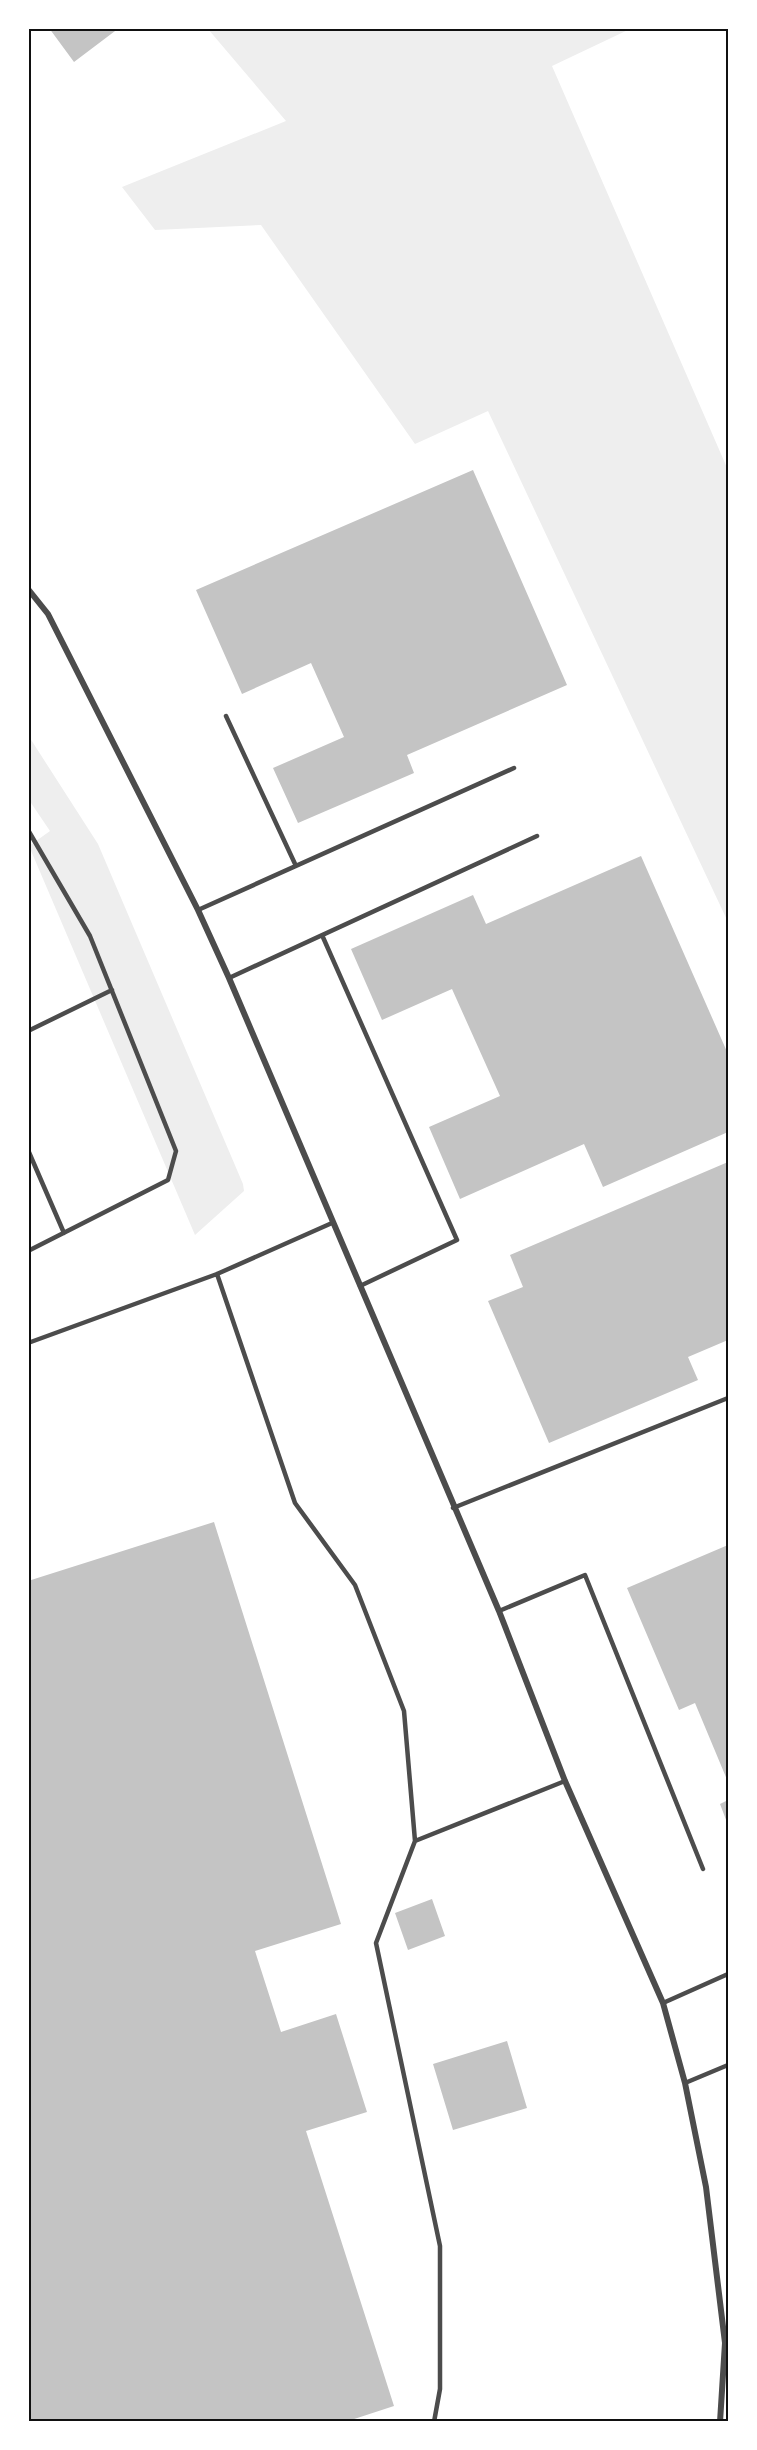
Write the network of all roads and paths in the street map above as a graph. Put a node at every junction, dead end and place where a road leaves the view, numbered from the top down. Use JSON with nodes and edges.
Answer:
{"nodes":[{"id":1,"x":28,"y":589,"type":"edge"},
{"id":2,"x":226,"y":716,"type":"dead end"},
{"id":3,"x":514,"y":768,"type":"dead end"},
{"id":4,"x":28,"y":830,"type":"edge"},
{"id":5,"x":537,"y":836,"type":"dead end"},
{"id":6,"x":296,"y":866,"type":"junction"},
{"id":7,"x":198,"y":910,"type":"junction"},
{"id":8,"x":322,"y":935,"type":"junction"},
{"id":9,"x":229,"y":978,"type":"junction"},
{"id":10,"x":112,"y":990,"type":"junction"},
{"id":11,"x":28,"y":1031,"type":"edge"},
{"id":12,"x":28,"y":1150,"type":"edge"},
{"id":13,"x":332,"y":1223,"type":"junction"},
{"id":14,"x":64,"y":1233,"type":"junction"},
{"id":15,"x":28,"y":1251,"type":"edge"},
{"id":16,"x":218,"y":1274,"type":"junction"},
{"id":17,"x":359,"y":1287,"type":"junction"},
{"id":18,"x":28,"y":1343,"type":"edge"},
{"id":19,"x":729,"y":1398,"type":"edge"},
{"id":20,"x":453,"y":1508,"type":"junction"},
{"id":21,"x":499,"y":1611,"type":"junction"},
{"id":22,"x":565,"y":1781,"type":"junction"},
{"id":23,"x":415,"y":1841,"type":"junction"},
{"id":24,"x":703,"y":1869,"type":"dead end"},
{"id":25,"x":729,"y":1974,"type":"edge"},
{"id":26,"x":663,"y":2003,"type":"junction"},
{"id":27,"x":729,"y":2065,"type":"edge"},
{"id":28,"x":685,"y":2083,"type":"junction"},
{"id":29,"x":434,"y":2421,"type":"edge"},
{"id":30,"x":720,"y":2421,"type":"edge"}],
"edges":[{"from":1,"to":7,"type":"street"},
{"from":2,"to":6,"type":"lane"},
{"from":3,"to":6,"type":"lane"},
{"from":4,"to":10,"type":"lane"},
{"from":5,"to":8,"type":"lane"},
{"from":6,"to":7,"type":"lane"},
{"from":7,"to":9,"type":"street"},
{"from":8,"to":9,"type":"lane"},
{"from":8,"to":17,"type":"lane"},
{"from":9,"to":13,"type":"street"},
{"from":10,"to":11,"type":"lane"},
{"from":10,"to":14,"type":"lane"},
{"from":12,"to":14,"type":"lane"},
{"from":13,"to":16,"type":"lane"},
{"from":13,"to":17,"type":"street"},
{"from":14,"to":15,"type":"lane"},
{"from":16,"to":18,"type":"lane"},
{"from":16,"to":23,"type":"lane"},
{"from":17,"to":20,"type":"street"},
{"from":19,"to":20,"type":"lane"},
{"from":20,"to":21,"type":"street"},
{"from":21,"to":22,"type":"street"},
{"from":21,"to":24,"type":"lane"},
{"from":22,"to":23,"type":"lane"},
{"from":22,"to":26,"type":"street"},
{"from":23,"to":29,"type":"lane"},
{"from":25,"to":26,"type":"lane"},
{"from":26,"to":28,"type":"street"},
{"from":27,"to":28,"type":"lane"},
{"from":28,"to":30,"type":"street"}]}
